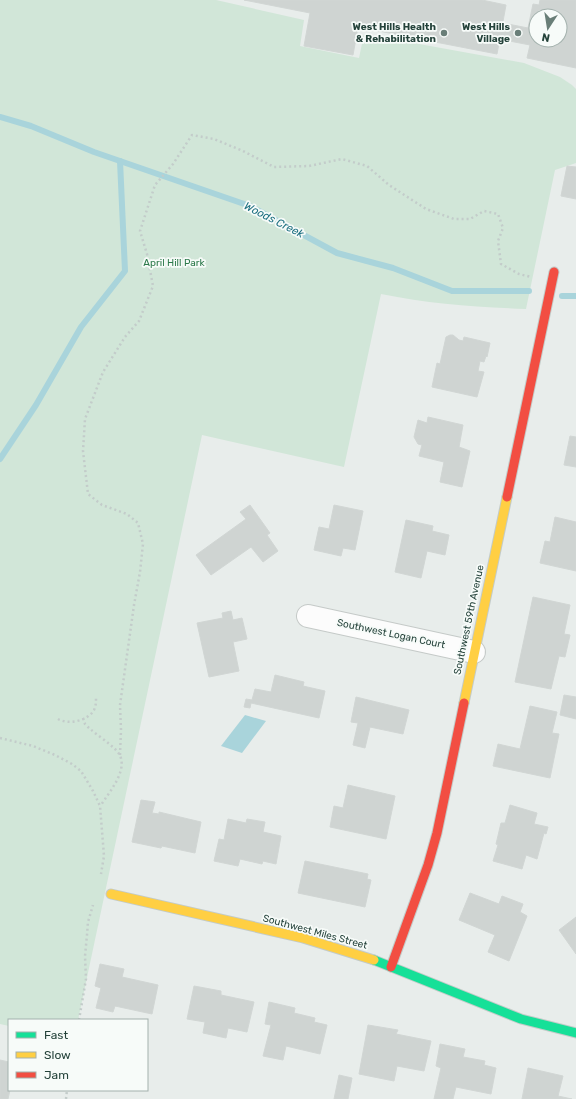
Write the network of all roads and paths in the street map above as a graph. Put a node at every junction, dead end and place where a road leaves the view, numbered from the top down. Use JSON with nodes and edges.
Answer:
{"nodes":[{"id":1,"x":554,"y":272,"type":"dead end"},
{"id":2,"x":551,"y":283,"type":"junction"},
{"id":3,"x":308,"y":616,"type":"dead end"},
{"id":4,"x":474,"y":652,"type":"junction"},
{"id":5,"x":96,"y":697,"type":"dead end"},
{"id":6,"x":83,"y":718,"type":"junction"},
{"id":7,"x":58,"y":719,"type":"dead end"},
{"id":8,"x":0,"y":738,"type":"edge"},
{"id":9,"x":120,"y":755,"type":"junction"},
{"id":10,"x":100,"y":806,"type":"junction"},
{"id":11,"x":98,"y":891,"type":"junction"},
{"id":12,"x":111,"y":894,"type":"joint"},
{"id":13,"x":391,"y":967,"type":"junction"},
{"id":14,"x":79,"y":1019,"type":"edge"},
{"id":15,"x":576,"y":1033,"type":"edge"}],
"edges":[{"from":1,"to":2,"type":"street","name":"Southwest 59th Avenue"},
{"from":2,"to":4,"type":"street","name":"Southwest 59th Avenue"},
{"from":2,"to":9,"type":"path"},
{"from":3,"to":4,"type":"street","name":"Southwest Logan Court"},
{"from":4,"to":13,"type":"street","name":"Southwest 59th Avenue"},
{"from":5,"to":6,"type":"path"},
{"from":6,"to":7,"type":"path"},
{"from":6,"to":9,"type":"path"},
{"from":8,"to":10,"type":"path"},
{"from":9,"to":10,"type":"path"},
{"from":10,"to":11,"type":"path"},
{"from":11,"to":12,"type":"path"},
{"from":11,"to":14,"type":"path"},
{"from":12,"to":13,"type":"street","name":"Southwest Miles Street"},
{"from":13,"to":15,"type":"street","name":"Southwest Miles Street"}]}
